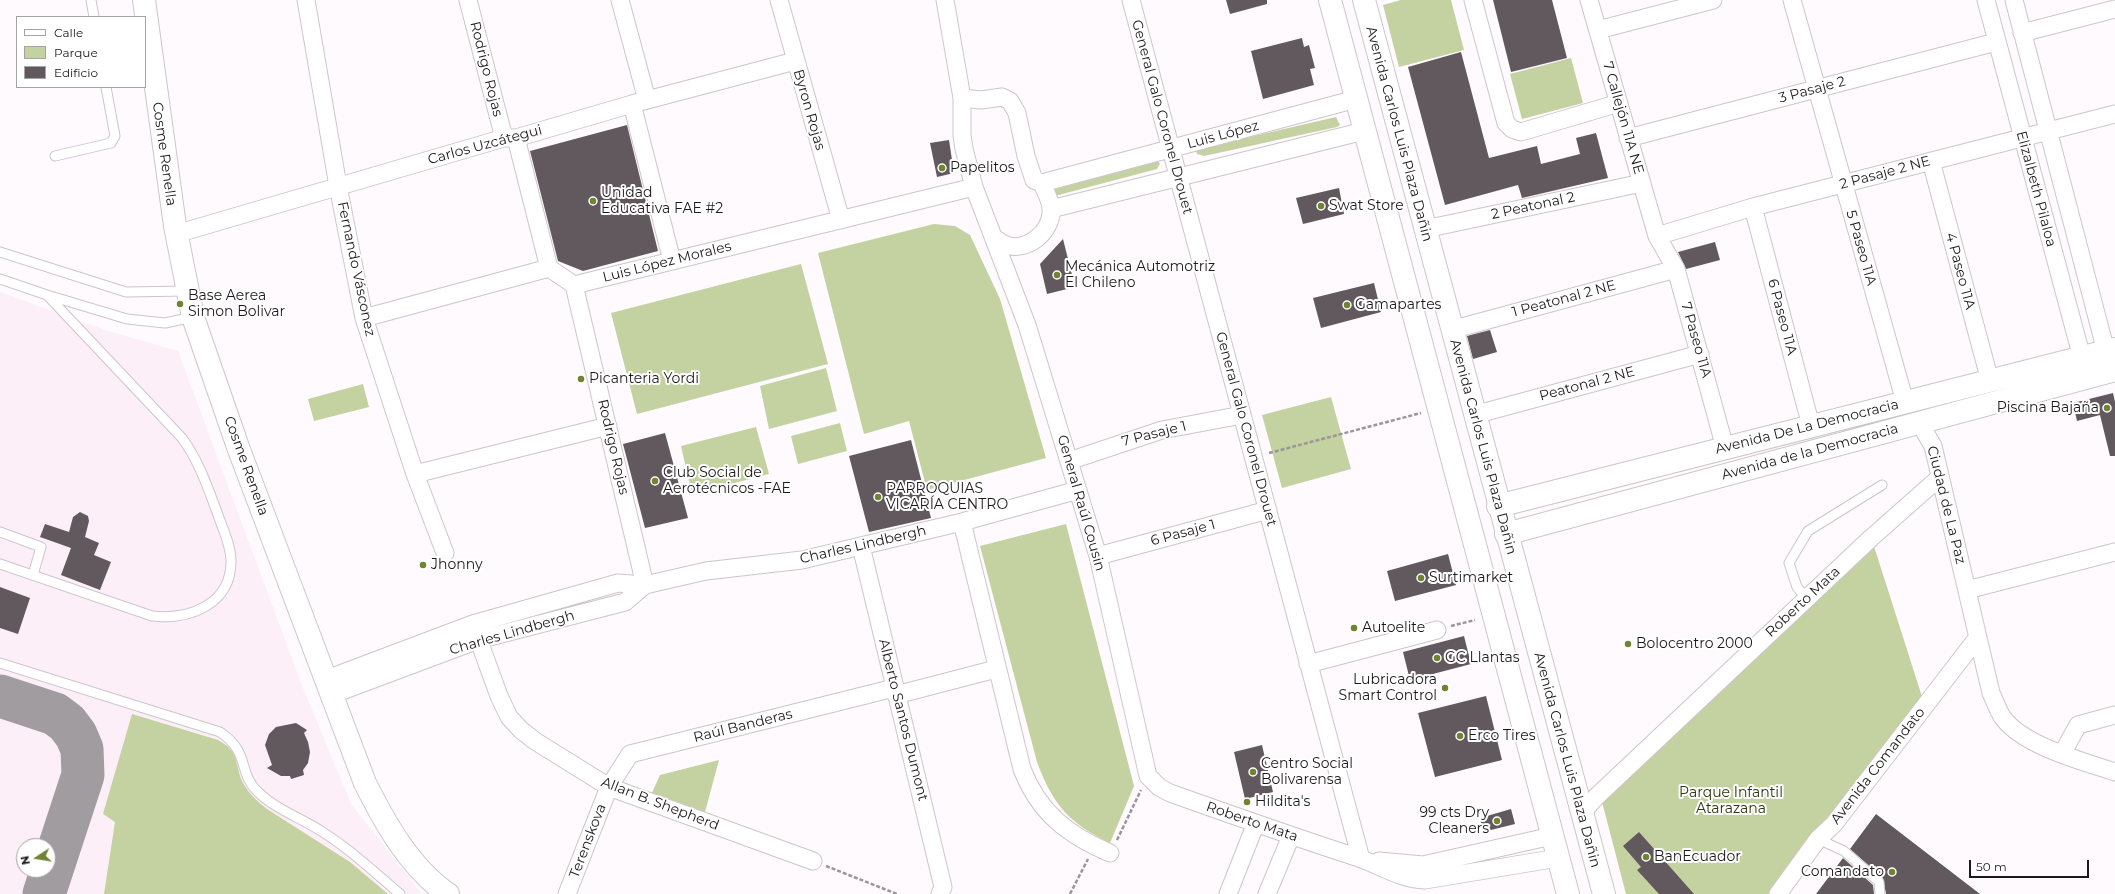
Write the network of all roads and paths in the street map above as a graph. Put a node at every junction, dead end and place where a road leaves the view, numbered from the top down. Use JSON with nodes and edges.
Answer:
{"nodes":[{"id":1,"x":92,"y":0,"type":"edge"},
{"id":2,"x":144,"y":0,"type":"edge"},
{"id":3,"x":306,"y":0,"type":"edge"},
{"id":4,"x":468,"y":0,"type":"edge"},
{"id":5,"x":620,"y":0,"type":"edge"},
{"id":6,"x":779,"y":0,"type":"edge"},
{"id":7,"x":944,"y":0,"type":"edge"},
{"id":8,"x":1131,"y":0,"type":"edge"},
{"id":9,"x":1330,"y":0,"type":"edge"},
{"id":10,"x":1364,"y":0,"type":"edge"},
{"id":11,"x":1473,"y":0,"type":"edge"},
{"id":12,"x":1589,"y":0,"type":"edge"},
{"id":13,"x":1713,"y":0,"type":"edge"},
{"id":14,"x":1792,"y":0,"type":"edge"},
{"id":15,"x":1986,"y":0,"type":"edge"},
{"id":16,"x":2014,"y":0,"type":"edge"},
{"id":17,"x":2115,"y":9,"type":"edge"},
{"id":18,"x":94,"y":16,"type":"edge"},
{"id":19,"x":1598,"y":30,"type":"junction"},
{"id":20,"x":2022,"y":33,"type":"junction"},
{"id":21,"x":1996,"y":42,"type":"junction"},
{"id":22,"x":795,"y":61,"type":"junction"},
{"id":23,"x":106,"y":88,"type":"edge"},
{"id":24,"x":1817,"y":88,"type":"junction"},
{"id":25,"x":962,"y":98,"type":"junction"},
{"id":26,"x":1356,"y":99,"type":"junction"},
{"id":27,"x":639,"y":102,"type":"junction"},
{"id":28,"x":1619,"y":103,"type":"junction"},
{"id":29,"x":2115,"y":114,"type":"edge"},
{"id":30,"x":1364,"y":130,"type":"junction"},
{"id":31,"x":2048,"y":131,"type":"junction"},
{"id":32,"x":510,"y":138,"type":"junction"},
{"id":33,"x":1628,"y":138,"type":"junction"},
{"id":34,"x":2022,"y":138,"type":"junction"},
{"id":35,"x":1170,"y":149,"type":"junction"},
{"id":36,"x":55,"y":156,"type":"dead end"},
{"id":37,"x":1931,"y":161,"type":"junction"},
{"id":38,"x":1178,"y":177,"type":"junction"},
{"id":39,"x":1042,"y":183,"type":"junction"},
{"id":40,"x":1642,"y":183,"type":"junction"},
{"id":41,"x":1843,"y":184,"type":"junction"},
{"id":42,"x":338,"y":186,"type":"junction"},
{"id":43,"x":974,"y":187,"type":"junction"},
{"id":44,"x":1753,"y":207,"type":"junction"},
{"id":45,"x":1052,"y":209,"type":"junction"},
{"id":46,"x":841,"y":220,"type":"junction"},
{"id":47,"x":1425,"y":229,"type":"junction"},
{"id":48,"x":176,"y":234,"type":"junction"},
{"id":49,"x":1657,"y":236,"type":"junction"},
{"id":50,"x":994,"y":237,"type":"junction"},
{"id":51,"x":0,"y":252,"type":"edge"},
{"id":52,"x":672,"y":261,"type":"junction"},
{"id":53,"x":549,"y":268,"type":"junction"},
{"id":54,"x":1676,"y":269,"type":"junction"},
{"id":55,"x":0,"y":279,"type":"edge"},
{"id":56,"x":574,"y":285,"type":"junction"},
{"id":57,"x":187,"y":291,"type":"junction"},
{"id":58,"x":47,"y":295,"type":"junction"},
{"id":59,"x":193,"y":317,"type":"junction"},
{"id":60,"x":364,"y":318,"type":"junction"},
{"id":61,"x":1452,"y":330,"type":"junction"},
{"id":62,"x":1700,"y":354,"type":"junction"},
{"id":63,"x":2082,"y":357,"type":"junction"},
{"id":64,"x":2112,"y":360,"type":"edge"},
{"id":65,"x":2087,"y":378,"type":"junction"},
{"id":66,"x":1990,"y":381,"type":"junction"},
{"id":67,"x":1905,"y":402,"type":"junction"},
{"id":68,"x":1438,"y":408,"type":"junction"},
{"id":69,"x":1474,"y":414,"type":"junction"},
{"id":70,"x":1242,"y":416,"type":"junction"},
{"id":71,"x":1919,"y":422,"type":"junction"},
{"id":72,"x":608,"y":426,"type":"junction"},
{"id":73,"x":1811,"y":426,"type":"junction"},
{"id":74,"x":1725,"y":448,"type":"junction"},
{"id":75,"x":1253,"y":457,"type":"junction"},
{"id":76,"x":1069,"y":461,"type":"junction"},
{"id":77,"x":415,"y":474,"type":"junction"},
{"id":78,"x":1940,"y":477,"type":"junction"},
{"id":79,"x":1882,"y":485,"type":"dead end"},
{"id":80,"x":1078,"y":490,"type":"junction"},
{"id":81,"x":1498,"y":506,"type":"junction"},
{"id":82,"x":1268,"y":510,"type":"junction"},
{"id":83,"x":962,"y":522,"type":"junction"},
{"id":84,"x":0,"y":532,"type":"edge"},
{"id":85,"x":1506,"y":534,"type":"junction"},
{"id":86,"x":861,"y":546,"type":"junction"},
{"id":87,"x":2115,"y":552,"type":"edge"},
{"id":88,"x":445,"y":553,"type":"dead end"},
{"id":89,"x":1098,"y":556,"type":"junction"},
{"id":90,"x":0,"y":564,"type":"edge"},
{"id":91,"x":33,"y":575,"type":"junction"},
{"id":92,"x":645,"y":585,"type":"junction"},
{"id":93,"x":1967,"y":590,"type":"junction"},
{"id":94,"x":1807,"y":599,"type":"junction"},
{"id":95,"x":1493,"y":615,"type":"junction"},
{"id":96,"x":473,"y":624,"type":"junction"},
{"id":97,"x":1437,"y":630,"type":"joint"},
{"id":98,"x":1978,"y":637,"type":"junction"},
{"id":99,"x":478,"y":640,"type":"junction"},
{"id":100,"x":0,"y":663,"type":"edge"},
{"id":101,"x":1308,"y":664,"type":"junction"},
{"id":102,"x":996,"y":669,"type":"junction"},
{"id":103,"x":329,"y":687,"type":"junction"},
{"id":104,"x":895,"y":691,"type":"junction"},
{"id":105,"x":2115,"y":715,"type":"edge"},
{"id":106,"x":2062,"y":754,"type":"junction"},
{"id":107,"x":2115,"y":772,"type":"edge"},
{"id":108,"x":1148,"y":776,"type":"junction"},
{"id":109,"x":609,"y":787,"type":"junction"},
{"id":110,"x":1582,"y":812,"type":"junction"},
{"id":111,"x":1256,"y":824,"type":"junction"},
{"id":112,"x":1291,"y":836,"type":"junction"},
{"id":113,"x":1552,"y":836,"type":"junction"},
{"id":114,"x":1818,"y":839,"type":"junction"},
{"id":115,"x":1103,"y":849,"type":"junction"},
{"id":116,"x":1558,"y":858,"type":"junction"},
{"id":117,"x":1361,"y":859,"type":"junction"},
{"id":118,"x":813,"y":861,"type":"joint"},
{"id":119,"x":947,"y":892,"type":"edge"},
{"id":120,"x":400,"y":894,"type":"edge"},
{"id":121,"x":448,"y":894,"type":"edge"},
{"id":122,"x":567,"y":894,"type":"edge"},
{"id":123,"x":897,"y":894,"type":"edge"},
{"id":124,"x":1070,"y":894,"type":"edge"},
{"id":125,"x":1228,"y":894,"type":"edge"},
{"id":126,"x":1267,"y":894,"type":"edge"},
{"id":127,"x":1568,"y":894,"type":"edge"},
{"id":128,"x":1604,"y":894,"type":"edge"},
{"id":129,"x":1778,"y":894,"type":"edge"},
{"id":130,"x":1880,"y":894,"type":"edge"}],
"edges":[{"from":1,"to":18,"type":"lane"},
{"from":2,"to":48,"type":"street","name":"Cosme Renella"},
{"from":3,"to":42,"type":"street","name":"Fernando Vásconez"},
{"from":4,"to":32,"type":"street","name":"Rodrigo Rojas"},
{"from":5,"to":27,"type":"street"},
{"from":6,"to":22,"type":"street","name":"Byron Rojas"},
{"from":7,"to":25,"type":"street","name":"General Raúl Cousin"},
{"from":8,"to":35,"type":"street","name":"General Galo Coronel Drouet"},
{"from":9,"to":26,"type":"street"},
{"from":10,"to":47,"type":"street","name":"Avenida Carlos Luis Plaza Dañin"},
{"from":11,"to":28,"type":"street"},
{"from":12,"to":19,"type":"street","name":"7 Callejón 11A NE"},
{"from":13,"to":19,"type":"street"},
{"from":14,"to":24,"type":"street","name":"5 Paseo 11A"},
{"from":15,"to":21,"type":"street","name":"Elizalbeth Pilaloa"},
{"from":16,"to":20,"type":"street","name":"Elizalbeth Pilaloa"},
{"from":17,"to":20,"type":"street"},
{"from":19,"to":28,"type":"street","name":"7 Callejón 11A NE"},
{"from":20,"to":31,"type":"street","name":"Elizalbeth Pilaloa"},
{"from":21,"to":24,"type":"street","name":"3 Pasaje 2"},
{"from":21,"to":34,"type":"street","name":"Elizalbeth Pilaloa"},
{"from":22,"to":27,"type":"street","name":"Carlos Uzcátegui"},
{"from":22,"to":46,"type":"street","name":"Byron Rojas"},
{"from":23,"to":36,"type":"lane"},
{"from":24,"to":33,"type":"street","name":"3 Pasaje 2"},
{"from":24,"to":41,"type":"street","name":"5 Paseo 11A"},
{"from":25,"to":39,"type":"street"},
{"from":25,"to":43,"type":"street","name":"General Raúl Cousin"},
{"from":26,"to":30,"type":"street"},
{"from":26,"to":35,"type":"street","name":"Luis López"},
{"from":27,"to":32,"type":"street","name":"Carlos Uzcátegui"},
{"from":27,"to":52,"type":"street"},
{"from":28,"to":33,"type":"street","name":"7 Callejón 11A NE"},
{"from":29,"to":31,"type":"street","name":"2 Pasaje 2 NE"},
{"from":30,"to":38,"type":"street","name":"Luis López"},
{"from":30,"to":68,"type":"street"},
{"from":31,"to":34,"type":"street","name":"2 Pasaje 2 NE"},
{"from":31,"to":64,"type":"street","name":"Elizalbeth Pilaloa"},
{"from":32,"to":42,"type":"street","name":"Carlos Uzcátegui"},
{"from":32,"to":53,"type":"street","name":"Rodrigo Rojas"},
{"from":33,"to":40,"type":"street","name":"7 Callejón 11A NE"},
{"from":34,"to":37,"type":"street","name":"2 Pasaje 2 NE"},
{"from":34,"to":63,"type":"street","name":"Elizalbeth Pilaloa"},
{"from":35,"to":38,"type":"street","name":"General Galo Coronel Drouet"},
{"from":35,"to":39,"type":"street","name":"Luis López"},
{"from":37,"to":41,"type":"street","name":"2 Pasaje 2 NE"},
{"from":37,"to":66,"type":"street","name":"4 Paseo 11A"},
{"from":38,"to":45,"type":"street","name":"Luis López"},
{"from":38,"to":70,"type":"street","name":"General Galo Coronel Drouet"},
{"from":39,"to":45,"type":"street"},
{"from":40,"to":47,"type":"street","name":"2 Peatonal 2"},
{"from":40,"to":49,"type":"street","name":"7 Callejón 11A NE"},
{"from":41,"to":44,"type":"street","name":"2 Pasaje 2 NE"},
{"from":41,"to":67,"type":"street","name":"5 Paseo 11A"},
{"from":42,"to":48,"type":"street","name":"Carlos Uzcátegui"},
{"from":42,"to":60,"type":"street","name":"Fernando Vásconez"},
{"from":43,"to":46,"type":"street","name":"Luis López Morales"},
{"from":43,"to":50,"type":"street","name":"General Raúl Cousin"},
{"from":44,"to":49,"type":"street","name":"2 Pasaje 2 NE"},
{"from":44,"to":73,"type":"street","name":"6 Paseo 11A"},
{"from":45,"to":50,"type":"street"},
{"from":46,"to":52,"type":"street","name":"Luis López Morales"},
{"from":47,"to":61,"type":"street","name":"Avenida Carlos Luis Plaza Dañin"},
{"from":48,"to":57,"type":"street","name":"Cosme Renella"},
{"from":49,"to":54,"type":"street","name":"7 Paseo 11A"},
{"from":50,"to":76,"type":"street","name":"General Raúl Cousin"},
{"from":51,"to":57,"type":"lane"},
{"from":52,"to":56,"type":"street","name":"Luis López Morales"},
{"from":53,"to":56,"type":"street"},
{"from":53,"to":60,"type":"street"},
{"from":54,"to":61,"type":"street","name":"1 Peatonal 2 NE"},
{"from":54,"to":62,"type":"street","name":"7 Paseo 11A"},
{"from":55,"to":58,"type":"lane"},
{"from":56,"to":72,"type":"street","name":"Rodrigo Rojas"},
{"from":57,"to":59,"type":"street","name":"Cosme Renella"},
{"from":58,"to":59,"type":"lane"},
{"from":58,"to":91,"type":"lane"},
{"from":59,"to":103,"type":"street","name":"Cosme Renella"},
{"from":60,"to":77,"type":"street","name":"Fernando Vásconez"},
{"from":61,"to":69,"type":"street","name":"Avenida Carlos Luis Plaza Dañin"},
{"from":62,"to":69,"type":"street","name":"Peatonal 2 NE"},
{"from":62,"to":74,"type":"street","name":"7 Paseo 11A"},
{"from":63,"to":64,"type":"street","name":"Avenida De La Democracia"},
{"from":63,"to":65,"type":"street","name":"Elizalbeth Pilaloa"},
{"from":63,"to":66,"type":"street","name":"Avenida De La Democracia"},
{"from":64,"to":65,"type":"street","name":"Avenida de la Democracia"},
{"from":65,"to":71,"type":"street","name":"Avenida de la Democracia"},
{"from":66,"to":67,"type":"street","name":"Avenida De La Democracia"},
{"from":67,"to":73,"type":"street","name":"Avenida De La Democracia"},
{"from":68,"to":75,"type":"path"},
{"from":68,"to":95,"type":"street"},
{"from":69,"to":81,"type":"street","name":"Avenida Carlos Luis Plaza Dañin"},
{"from":70,"to":75,"type":"street","name":"General Galo Coronel Drouet"},
{"from":70,"to":76,"type":"street","name":"7 Pasaje 1"},
{"from":71,"to":78,"type":"street","name":"Ciudad de La Paz"},
{"from":71,"to":85,"type":"street","name":"Avenida de la Democracia"},
{"from":72,"to":77,"type":"street"},
{"from":72,"to":92,"type":"street","name":"Rodrigo Rojas"},
{"from":73,"to":74,"type":"street","name":"Avenida De La Democracia"},
{"from":74,"to":81,"type":"street","name":"Avenida De La Democracia"},
{"from":75,"to":82,"type":"street","name":"General Galo Coronel Drouet"},
{"from":76,"to":80,"type":"street","name":"General Raúl Cousin"},
{"from":77,"to":88,"type":"street","name":"Fernando Vásconez"},
{"from":78,"to":93,"type":"street","name":"Ciudad de La Paz"},
{"from":78,"to":94,"type":"street","name":"Roberto Mata"},
{"from":79,"to":94,"type":"lane"},
{"from":80,"to":83,"type":"street","name":"Charles Lindbergh"},
{"from":80,"to":89,"type":"street","name":"General Raúl Cousin"},
{"from":81,"to":85,"type":"street","name":"Avenida Carlos Luis Plaza Dañin"},
{"from":82,"to":89,"type":"street","name":"6 Pasaje 1"},
{"from":82,"to":101,"type":"street","name":"General Galo Coronel Drouet"},
{"from":83,"to":86,"type":"street","name":"Charles Lindbergh"},
{"from":83,"to":102,"type":"street"},
{"from":84,"to":91,"type":"lane"},
{"from":85,"to":110,"type":"street","name":"Avenida Carlos Luis Plaza Dañin"},
{"from":86,"to":92,"type":"street","name":"Charles Lindbergh"},
{"from":86,"to":104,"type":"street","name":"Alberto Santos Dumont"},
{"from":87,"to":93,"type":"street"},
{"from":89,"to":108,"type":"street","name":"General Raúl Cousin"},
{"from":90,"to":91,"type":"lane"},
{"from":92,"to":96,"type":"street","name":"Charles Lindbergh"},
{"from":92,"to":99,"type":"street","name":"Charles Lindbergh"},
{"from":93,"to":98,"type":"street","name":"Ciudad de La Paz"},
{"from":94,"to":110,"type":"street","name":"Roberto Mata"},
{"from":95,"to":97,"type":"path"},
{"from":95,"to":113,"type":"street"},
{"from":96,"to":99,"type":"street","name":"Allan B. Shepherd"},
{"from":96,"to":103,"type":"street","name":"Charles Lindbergh"},
{"from":97,"to":101,"type":"street"},
{"from":98,"to":106,"type":"street","name":"Ciudad de La Paz"},
{"from":98,"to":114,"type":"street","name":"Avenida Comandato"},
{"from":99,"to":103,"type":"street","name":"Charles Lindbergh"},
{"from":99,"to":109,"type":"street","name":"Allan B. Shepherd"},
{"from":100,"to":120,"type":"lane"},
{"from":101,"to":117,"type":"street","name":"General Galo Coronel Drouet"},
{"from":102,"to":104,"type":"street","name":"Raúl Banderas"},
{"from":102,"to":115,"type":"street"},
{"from":103,"to":121,"type":"street","name":"Cosme Renella"},
{"from":104,"to":109,"type":"street","name":"Raúl Banderas"},
{"from":104,"to":119,"type":"street","name":"Alberto Santos Dumont"},
{"from":105,"to":106,"type":"street"},
{"from":106,"to":107,"type":"street"},
{"from":108,"to":111,"type":"street","name":"Roberto Mata"},
{"from":108,"to":115,"type":"path"},
{"from":109,"to":118,"type":"street","name":"Allan B. Shepherd"},
{"from":109,"to":122,"type":"street","name":"Terenskova"},
{"from":110,"to":128,"type":"street","name":"Avenida Carlos Luis Plaza Dañin"},
{"from":111,"to":112,"type":"street","name":"Roberto Mata"},
{"from":111,"to":125,"type":"street"},
{"from":112,"to":117,"type":"street","name":"Roberto Mata"},
{"from":112,"to":126,"type":"street"},
{"from":113,"to":116,"type":"street"},
{"from":113,"to":117,"type":"street","name":"Roberto Mata"},
{"from":114,"to":129,"type":"street","name":"Avenida Comandato"},
{"from":114,"to":130,"type":"lane"},
{"from":115,"to":124,"type":"path"},
{"from":116,"to":117,"type":"street","name":"Roberto Mata"},
{"from":116,"to":127,"type":"street"},
{"from":118,"to":123,"type":"path"}]}
